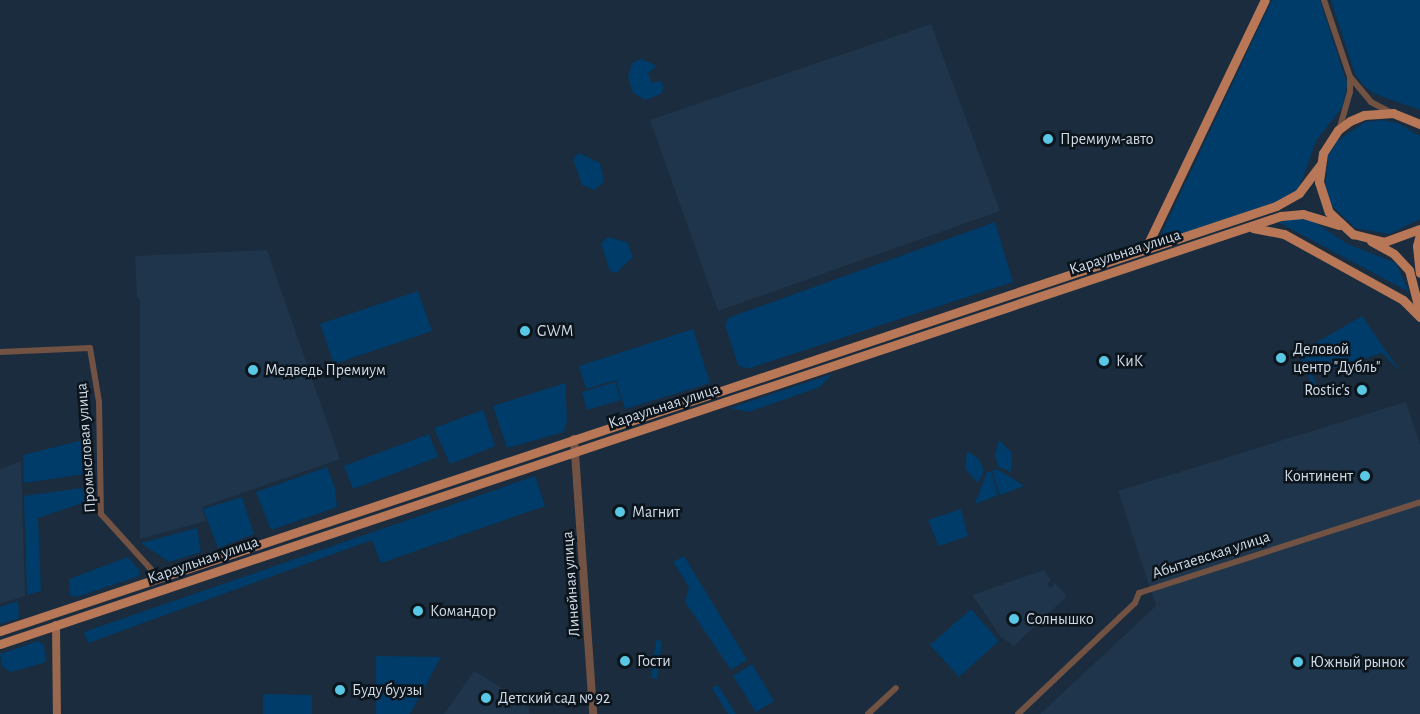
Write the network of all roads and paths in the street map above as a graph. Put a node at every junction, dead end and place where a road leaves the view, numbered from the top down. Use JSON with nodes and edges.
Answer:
{"nodes":[{"id":1,"x":1265,"y":0,"type":"edge"},
{"id":2,"x":1324,"y":0,"type":"edge"},
{"id":3,"x":1350,"y":77,"type":"junction"},
{"id":4,"x":1393,"y":113,"type":"junction"},
{"id":5,"x":1419,"y":123,"type":"edge"},
{"id":6,"x":1338,"y":130,"type":"junction"},
{"id":7,"x":1319,"y":166,"type":"junction"},
{"id":8,"x":1339,"y":225,"type":"junction"},
{"id":9,"x":1420,"y":229,"type":"edge"},
{"id":10,"x":1238,"y":231,"type":"junction"},
{"id":11,"x":1420,"y":234,"type":"edge"},
{"id":12,"x":1369,"y":240,"type":"junction"},
{"id":13,"x":1145,"y":250,"type":"junction"},
{"id":14,"x":1420,"y":273,"type":"edge"},
{"id":15,"x":1420,"y":313,"type":"edge"},
{"id":16,"x":1420,"y":317,"type":"edge"},
{"id":17,"x":0,"y":352,"type":"edge"},
{"id":18,"x":574,"y":439,"type":"junction"},
{"id":19,"x":576,"y":451,"type":"junction"},
{"id":20,"x":1420,"y":502,"type":"edge"},
{"id":21,"x":159,"y":578,"type":"junction"},
{"id":22,"x":53,"y":614,"type":"junction"},
{"id":23,"x":56,"y":625,"type":"junction"},
{"id":24,"x":0,"y":631,"type":"edge"},
{"id":25,"x":0,"y":644,"type":"edge"},
{"id":26,"x":896,"y":688,"type":"dead end"},
{"id":27,"x":57,"y":714,"type":"edge"},
{"id":28,"x":593,"y":714,"type":"edge"},
{"id":29,"x":868,"y":714,"type":"edge"},
{"id":30,"x":1018,"y":714,"type":"edge"}],
"edges":[{"from":1,"to":13,"type":"main road"},
{"from":2,"to":3,"type":"street"},
{"from":3,"to":4,"type":"street"},
{"from":3,"to":6,"type":"street"},
{"from":4,"to":5,"type":"main road"},
{"from":4,"to":6,"type":"main road"},
{"from":6,"to":7,"type":"main road","name":"Караульная улица"},
{"from":7,"to":8,"type":"main road"},
{"from":7,"to":13,"type":"main road","name":"Караульная улица"},
{"from":8,"to":10,"type":"main road","name":"Караульная улица"},
{"from":8,"to":12,"type":"main road","name":"Караульная улица"},
{"from":9,"to":12,"type":"main road"},
{"from":10,"to":16,"type":"main road"},
{"from":10,"to":19,"type":"main road","name":"Караульная улица"},
{"from":11,"to":14,"type":"main road"},
{"from":12,"to":15,"type":"main road","name":"Караульная улица"},
{"from":13,"to":18,"type":"main road","name":"Караульная улица"},
{"from":17,"to":21,"type":"street","name":"Промысловая улица"},
{"from":18,"to":19,"type":"street","name":"Линейная улица"},
{"from":18,"to":21,"type":"main road","name":"Караульная улица"},
{"from":19,"to":23,"type":"main road","name":"Караульная улица"},
{"from":19,"to":28,"type":"street","name":"Линейная улица"},
{"from":20,"to":30,"type":"street","name":"Абытаевская улица"},
{"from":21,"to":22,"type":"main road","name":"Караульная улица"},
{"from":22,"to":23,"type":"main road"},
{"from":22,"to":24,"type":"main road","name":"Караульная улица"},
{"from":23,"to":25,"type":"main road","name":"Караульная улица"},
{"from":23,"to":27,"type":"main road"},
{"from":26,"to":29,"type":"street"}]}
